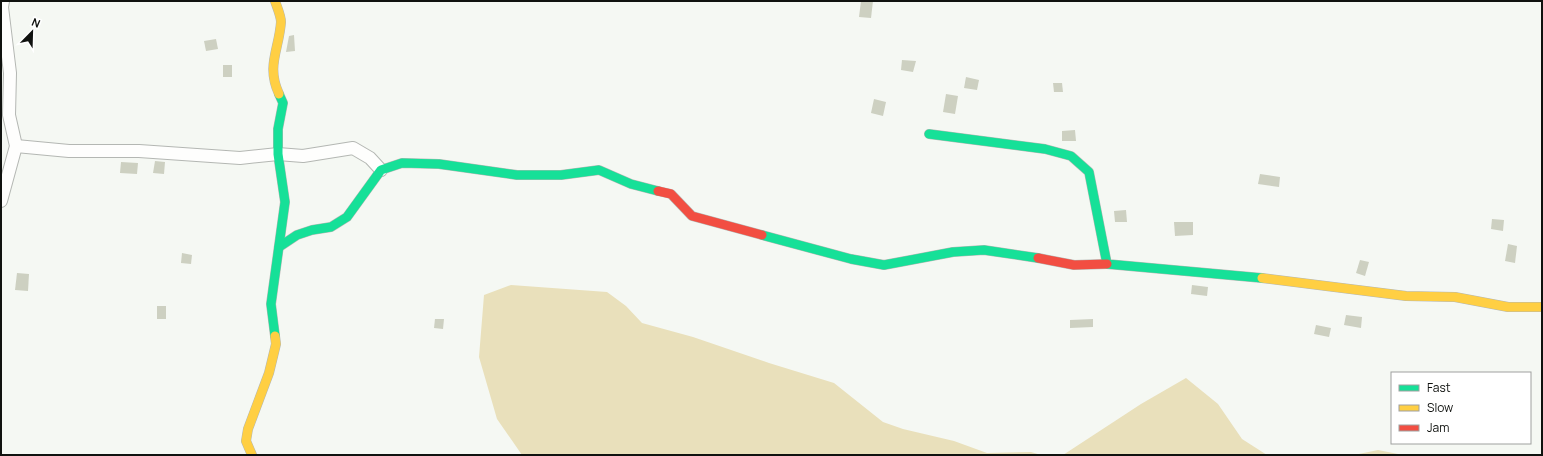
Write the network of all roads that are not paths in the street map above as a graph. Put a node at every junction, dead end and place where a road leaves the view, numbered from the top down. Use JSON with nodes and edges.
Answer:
{"nodes":[{"id":1,"x":3,"y":1,"type":"edge"},
{"id":2,"x":274,"y":1,"type":"edge"},
{"id":3,"x":929,"y":134,"type":"dead end"},
{"id":4,"x":16,"y":146,"type":"junction"},
{"id":5,"x":278,"y":154,"type":"junction"},
{"id":6,"x":381,"y":170,"type":"junction"},
{"id":7,"x":1,"y":201,"type":"edge"},
{"id":8,"x":280,"y":247,"type":"junction"},
{"id":9,"x":1107,"y":264,"type":"junction"},
{"id":10,"x":1542,"y":307,"type":"edge"},
{"id":11,"x":252,"y":455,"type":"edge"}],
"edges":[{"from":1,"to":4,"type":"street"},
{"from":2,"to":5,"type":"street"},
{"from":3,"to":9,"type":"street"},
{"from":4,"to":5,"type":"street"},
{"from":4,"to":7,"type":"street"},
{"from":5,"to":6,"type":"street"},
{"from":5,"to":8,"type":"street"},
{"from":6,"to":8,"type":"street"},
{"from":6,"to":9,"type":"street"},
{"from":8,"to":11,"type":"street"},
{"from":9,"to":10,"type":"street"}]}
